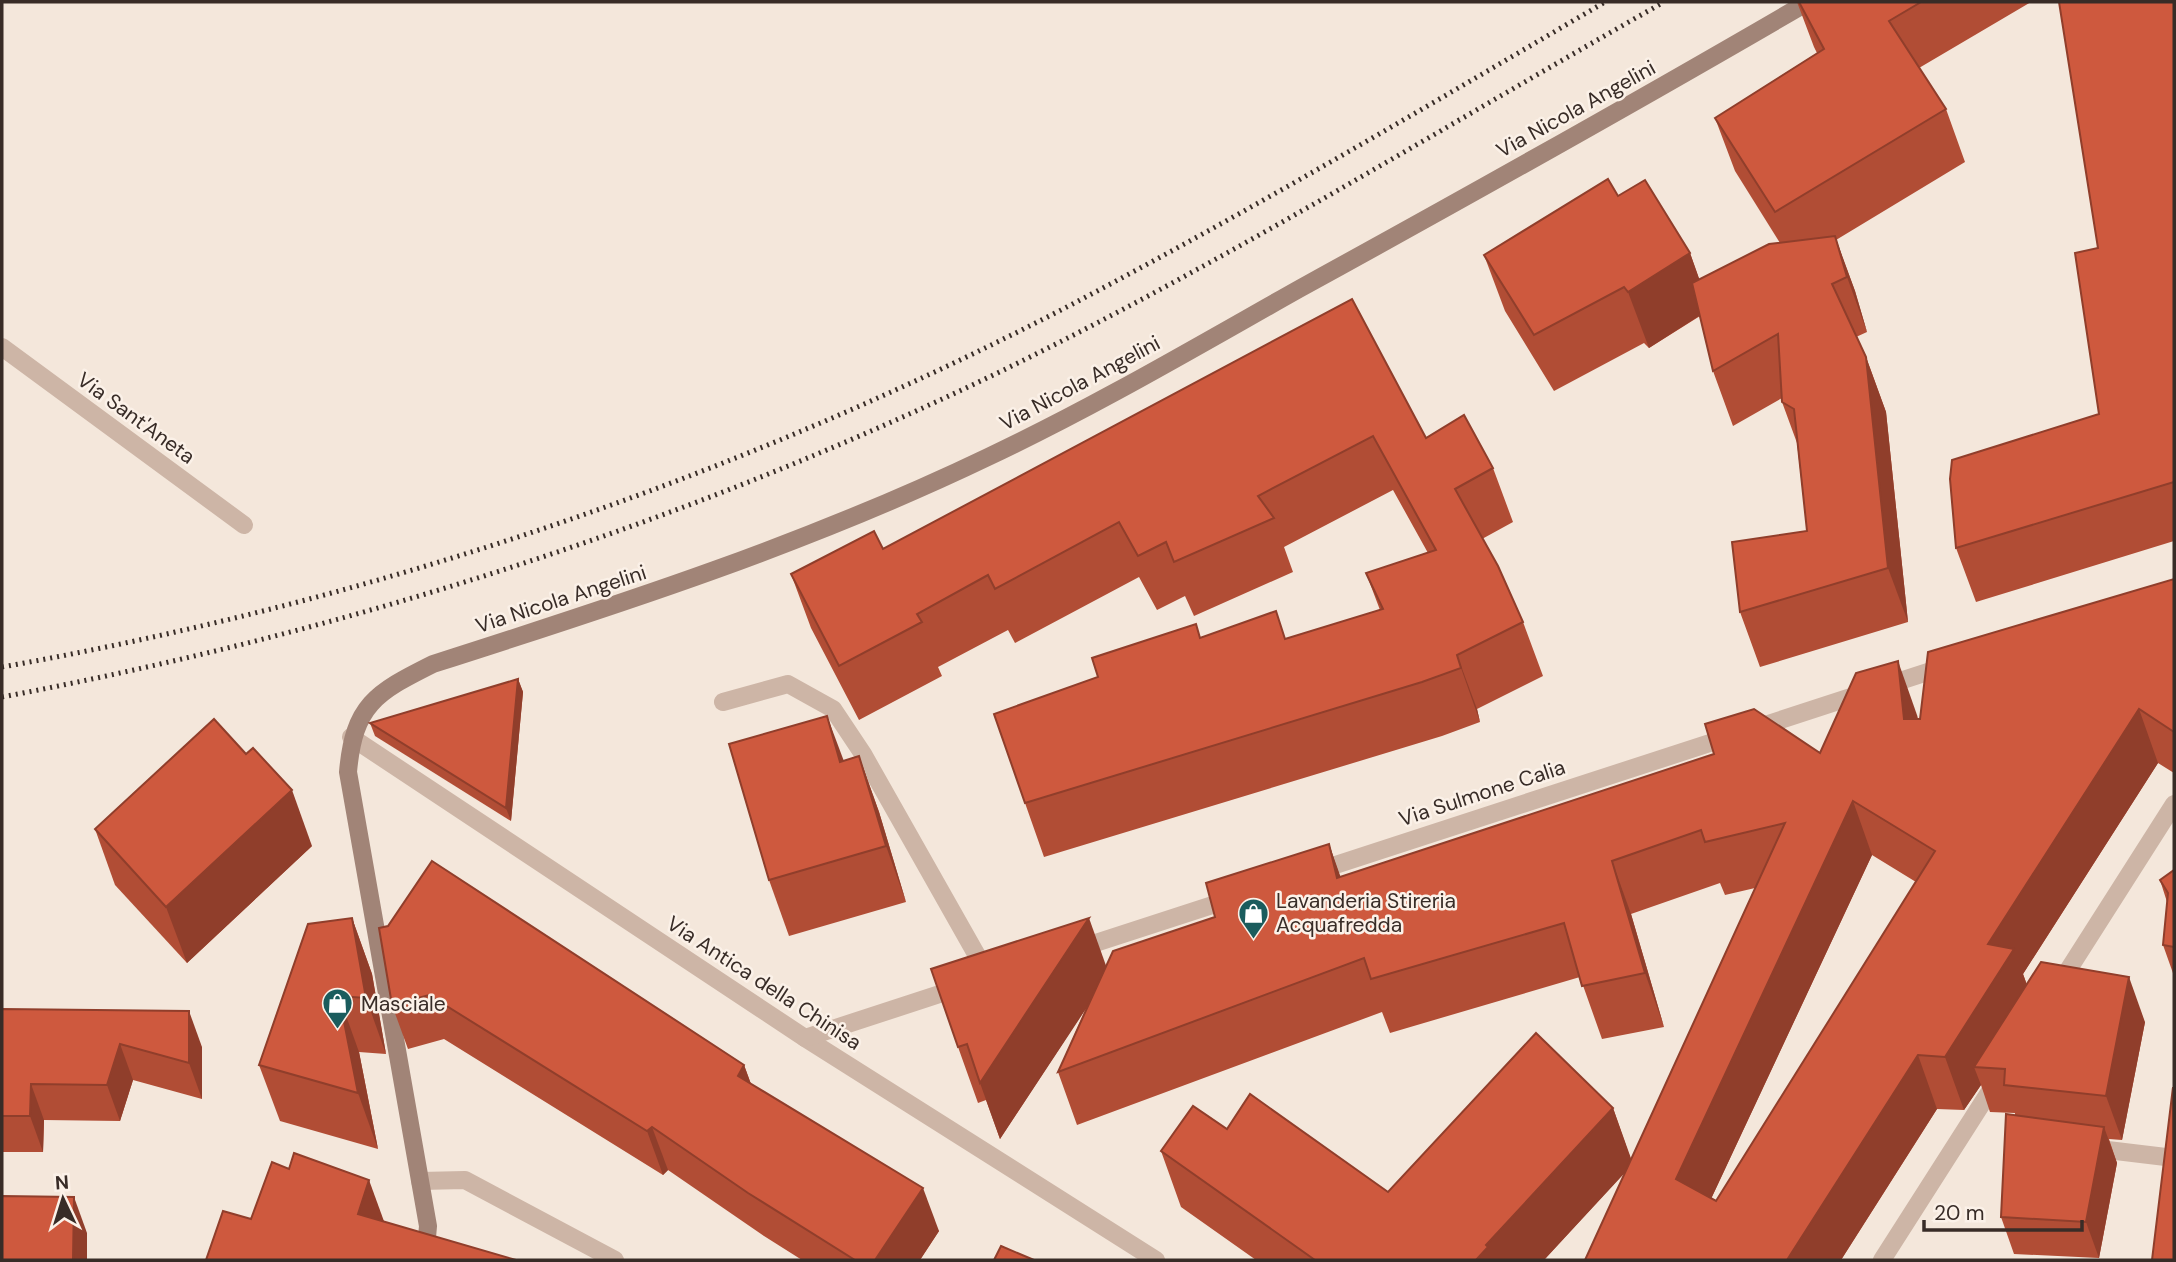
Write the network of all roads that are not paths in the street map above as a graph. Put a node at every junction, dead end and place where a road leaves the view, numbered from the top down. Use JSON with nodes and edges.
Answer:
{"nodes":[{"id":1,"x":1808,"y":2,"type":"edge"},
{"id":2,"x":2,"y":347,"type":"edge"},
{"id":3,"x":244,"y":525,"type":"dead end"},
{"id":4,"x":1961,"y":661,"type":"edge"},
{"id":5,"x":723,"y":702,"type":"dead end"},
{"id":6,"x":351,"y":737,"type":"junction"},
{"id":7,"x":2174,"y":804,"type":"edge"},
{"id":8,"x":1296,"y":878,"type":"edge"},
{"id":9,"x":1256,"y":891,"type":"edge"},
{"id":10,"x":1056,"y":956,"type":"edge"},
{"id":11,"x":2047,"y":1003,"type":"edge"},
{"id":12,"x":805,"y":1038,"type":"junction"},
{"id":13,"x":2010,"y":1061,"type":"edge"},
{"id":14,"x":2079,"y":1147,"type":"edge"},
{"id":15,"x":2174,"y":1158,"type":"edge"},
{"id":16,"x":420,"y":1181,"type":"junction"},
{"id":17,"x":425,"y":1260,"type":"edge"},
{"id":18,"x":615,"y":1260,"type":"edge"},
{"id":19,"x":1156,"y":1260,"type":"edge"},
{"id":20,"x":1882,"y":1260,"type":"edge"}],
"edges":[{"from":1,"to":6,"type":"street","name":"Via Nicola Angelini"},
{"from":2,"to":3,"type":"street","name":"Via Sant'Aneta"},
{"from":4,"to":8,"type":"street","name":"Via Sulmone Calia"},
{"from":5,"to":12,"type":"street"},
{"from":6,"to":12,"type":"street","name":"Via Antica della Chinisa"},
{"from":6,"to":16,"type":"street"},
{"from":7,"to":11,"type":"street"},
{"from":9,"to":10,"type":"street"},
{"from":12,"to":19,"type":"street","name":"Via Antica della Chinisa"},
{"from":13,"to":20,"type":"street"},
{"from":14,"to":15,"type":"street"},
{"from":16,"to":17,"type":"street"},
{"from":16,"to":18,"type":"street"}]}
